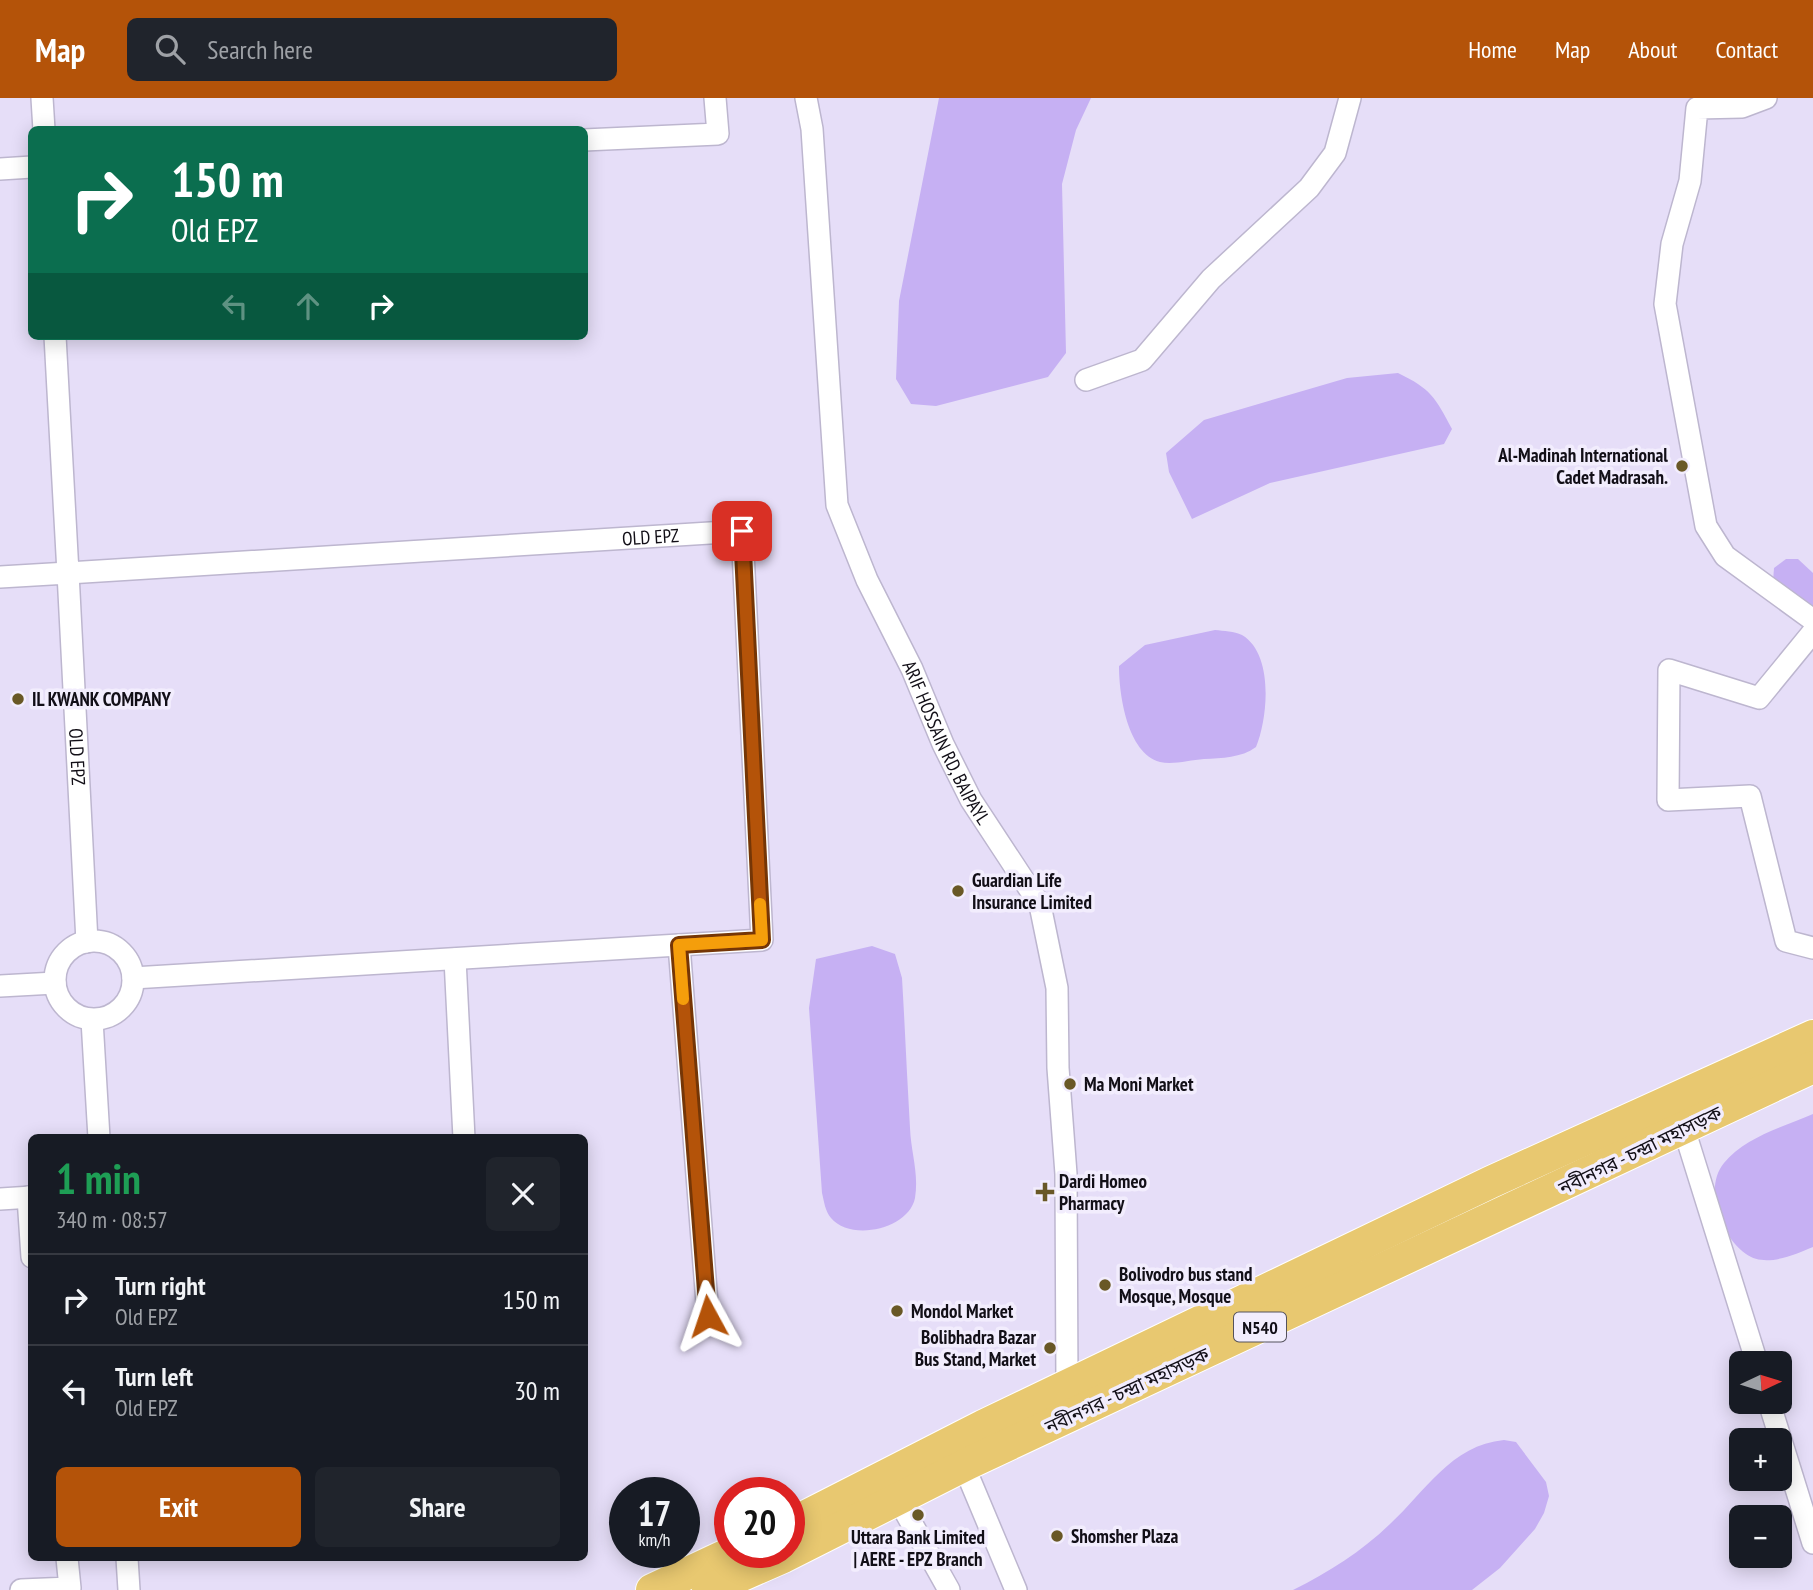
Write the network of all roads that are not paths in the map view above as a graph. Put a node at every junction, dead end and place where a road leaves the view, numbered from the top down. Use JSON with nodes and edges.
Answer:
{"nodes":[{"id":1,"x":42,"y":98,"type":"edge"},
{"id":2,"x":715,"y":98,"type":"edge"},
{"id":3,"x":806,"y":98,"type":"edge"},
{"id":4,"x":1350,"y":98,"type":"edge"},
{"id":5,"x":1766,"y":98,"type":"edge"},
{"id":6,"x":44,"y":126,"type":"edge"},
{"id":7,"x":588,"y":140,"type":"edge"},
{"id":8,"x":28,"y":167,"type":"edge"},
{"id":9,"x":0,"y":169,"type":"edge"},
{"id":10,"x":55,"y":340,"type":"edge"},
{"id":11,"x":1086,"y":380,"type":"dead end"},
{"id":12,"x":68,"y":573,"type":"junction"},
{"id":13,"x":0,"y":577,"type":"edge"},
{"id":14,"x":1813,"y":620,"type":"edge"},
{"id":15,"x":1813,"y":632,"type":"edge"},
{"id":16,"x":87,"y":942,"type":"junction"},
{"id":17,"x":679,"y":945,"type":"junction"},
{"id":18,"x":1813,"y":948,"type":"edge"},
{"id":19,"x":454,"y":958,"type":"junction"},
{"id":20,"x":133,"y":978,"type":"junction"},
{"id":21,"x":55,"y":983,"type":"junction"},
{"id":22,"x":0,"y":986,"type":"edge"},
{"id":23,"x":92,"y":1020,"type":"junction"},
{"id":24,"x":1813,"y":1036,"type":"edge"},
{"id":25,"x":1813,"y":1067,"type":"edge"},
{"id":26,"x":1684,"y":1129,"type":"junction"},
{"id":27,"x":99,"y":1134,"type":"edge"},
{"id":28,"x":464,"y":1134,"type":"edge"},
{"id":29,"x":28,"y":1197,"type":"edge"},
{"id":30,"x":0,"y":1199,"type":"edge"},
{"id":31,"x":708,"y":1316,"type":"dead end"},
{"id":32,"x":1753,"y":1351,"type":"edge"},
{"id":33,"x":1067,"y":1386,"type":"junction"},
{"id":34,"x":1773,"y":1414,"type":"edge"},
{"id":35,"x":964,"y":1466,"type":"junction"},
{"id":36,"x":898,"y":1499,"type":"junction"},
{"id":37,"x":805,"y":1517,"type":"edge"},
{"id":38,"x":1813,"y":1543,"type":"edge"},
{"id":39,"x":67,"y":1561,"type":"edge"},
{"id":40,"x":127,"y":1561,"type":"edge"},
{"id":41,"x":714,"y":1561,"type":"edge"},
{"id":42,"x":20,"y":1590,"type":"edge"},
{"id":43,"x":129,"y":1590,"type":"edge"},
{"id":44,"x":652,"y":1590,"type":"edge"},
{"id":45,"x":708,"y":1590,"type":"edge"},
{"id":46,"x":949,"y":1590,"type":"edge"},
{"id":47,"x":1016,"y":1590,"type":"edge"}],
"edges":[{"from":1,"to":6,"type":"street"},
{"from":2,"to":7,"type":"street"},
{"from":3,"to":33,"type":"street","name":"ARIF HOSSAIN RD, BAIPAYL"},
{"from":4,"to":11,"type":"street"},
{"from":5,"to":14,"type":"street"},
{"from":8,"to":9,"type":"street"},
{"from":10,"to":12,"type":"street","name":"OLD EPZ"},
{"from":12,"to":13,"type":"street","name":"OLD EPZ"},
{"from":12,"to":16,"type":"street","name":"OLD EPZ"},
{"from":12,"to":17,"type":"street","name":"OLD EPZ"},
{"from":15,"to":18,"type":"street"},
{"from":16,"to":20,"type":"street"},
{"from":16,"to":21,"type":"street"},
{"from":17,"to":19,"type":"street","name":"OLD EPZ"},
{"from":17,"to":31,"type":"street"},
{"from":19,"to":20,"type":"street","name":"OLD EPZ"},
{"from":19,"to":28,"type":"street"},
{"from":20,"to":23,"type":"street"},
{"from":21,"to":22,"type":"street"},
{"from":21,"to":23,"type":"street"},
{"from":23,"to":27,"type":"street"},
{"from":24,"to":33,"type":"highway","name":"নবীনগর - চন্দ্রা মহাসড়ক","number":"N540"},
{"from":25,"to":26,"type":"highway","name":"নবীনগর - চন্দ্রা মহাসড়ক","number":"N540"},
{"from":26,"to":32,"type":"street"},
{"from":26,"to":35,"type":"highway","name":"নবীনগর - চন্দ্রা মহাসড়ক","number":"N540"},
{"from":29,"to":30,"type":"street"},
{"from":33,"to":37,"type":"highway","name":"নবীনগর - চন্দ্রা মহাসড়ক","number":"N540"},
{"from":34,"to":38,"type":"street"},
{"from":35,"to":36,"type":"highway","name":"নবীনগর - চন্দ্রা মহাসড়ক","number":"N540"},
{"from":35,"to":47,"type":"street"},
{"from":36,"to":45,"type":"highway","name":"নবীনগর - চন্দ্রা মহাসড়ক","number":"N540"},
{"from":36,"to":46,"type":"street"},
{"from":39,"to":42,"type":"street"},
{"from":40,"to":43,"type":"street"},
{"from":41,"to":44,"type":"highway"}]}
